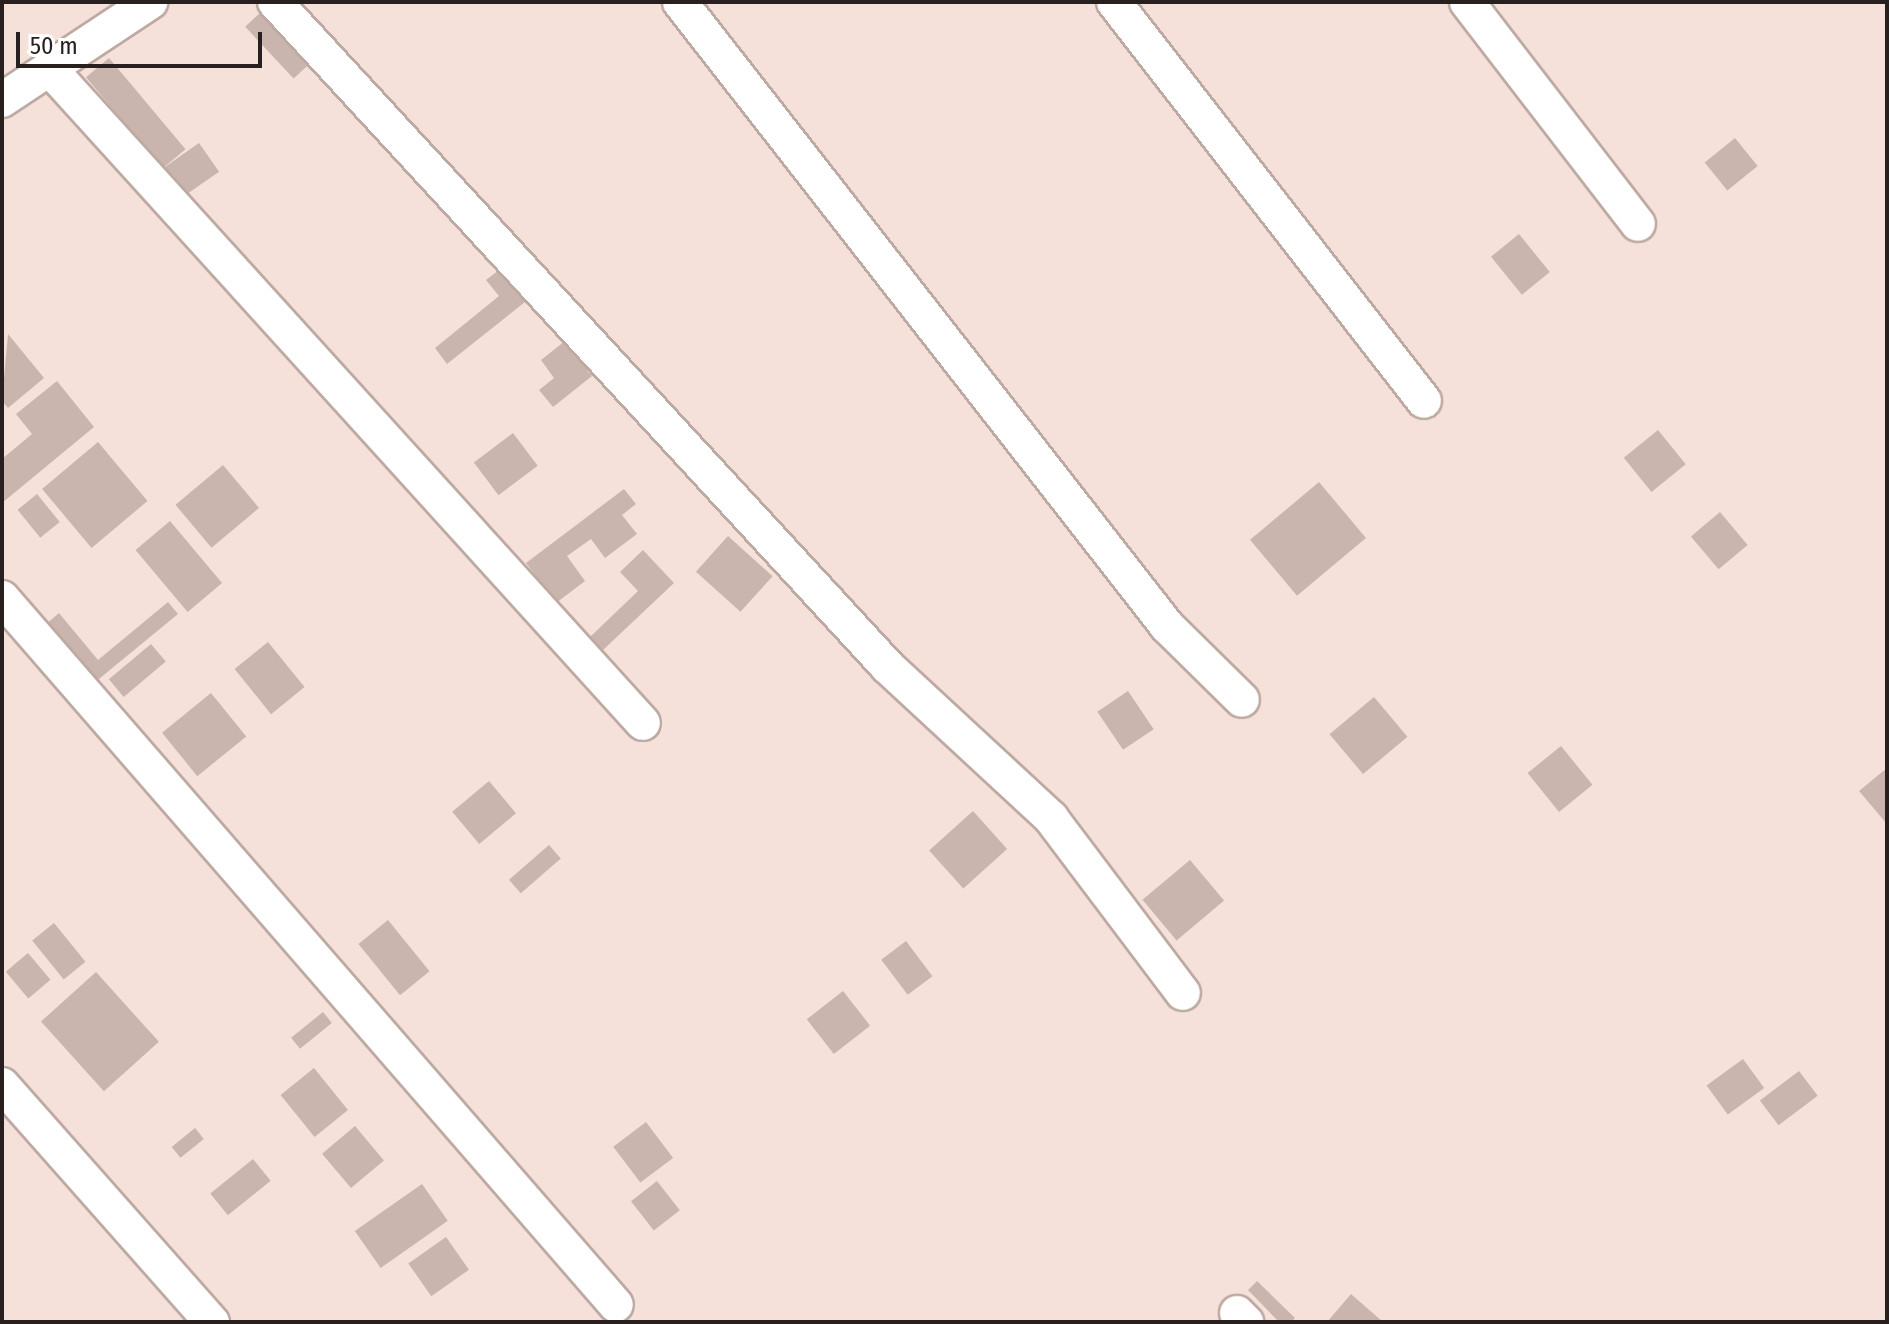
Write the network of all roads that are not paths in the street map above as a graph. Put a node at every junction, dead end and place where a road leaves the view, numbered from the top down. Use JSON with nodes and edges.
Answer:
{"nodes":[{"id":1,"x":150,"y":2,"type":"edge"},
{"id":2,"x":275,"y":2,"type":"edge"},
{"id":3,"x":680,"y":2,"type":"edge"},
{"id":4,"x":1114,"y":2,"type":"edge"},
{"id":5,"x":1467,"y":2,"type":"edge"},
{"id":6,"x":49,"y":68,"type":"junction"},
{"id":7,"x":2,"y":100,"type":"edge"},
{"id":8,"x":1638,"y":224,"type":"dead end"},
{"id":9,"x":1424,"y":401,"type":"dead end"},
{"id":10,"x":2,"y":598,"type":"edge"},
{"id":11,"x":1242,"y":700,"type":"dead end"},
{"id":12,"x":643,"y":723,"type":"dead end"},
{"id":13,"x":1183,"y":993,"type":"dead end"},
{"id":14,"x":2,"y":1085,"type":"edge"},
{"id":15,"x":616,"y":1305,"type":"dead end"},
{"id":16,"x":212,"y":1322,"type":"edge"}],
"edges":[{"from":1,"to":6,"type":"street"},
{"from":2,"to":13,"type":"street"},
{"from":3,"to":11,"type":"street"},
{"from":4,"to":9,"type":"street"},
{"from":5,"to":8,"type":"street"},
{"from":6,"to":7,"type":"street"},
{"from":6,"to":12,"type":"street"},
{"from":10,"to":15,"type":"street"},
{"from":14,"to":16,"type":"street"}]}
